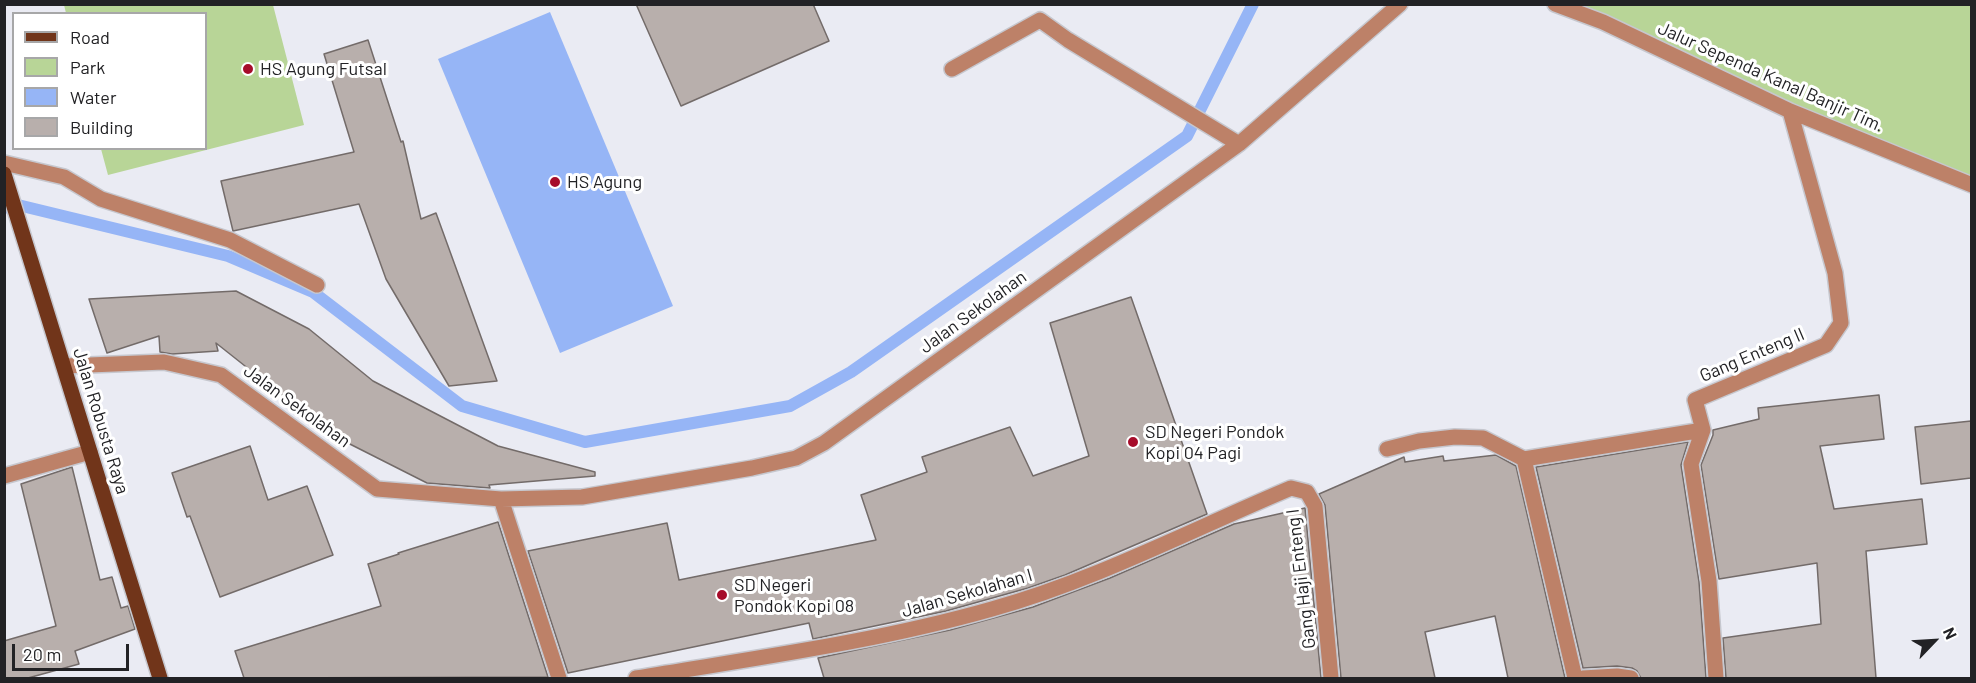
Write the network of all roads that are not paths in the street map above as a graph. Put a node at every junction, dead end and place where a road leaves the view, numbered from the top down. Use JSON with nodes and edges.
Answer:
{"nodes":[{"id":1,"x":1400,"y":4,"type":"edge"},
{"id":2,"x":1555,"y":4,"type":"edge"},
{"id":3,"x":952,"y":69,"type":"dead end"},
{"id":4,"x":1790,"y":111,"type":"junction"},
{"id":5,"x":1239,"y":144,"type":"junction"},
{"id":6,"x":4,"y":164,"type":"edge"},
{"id":7,"x":4,"y":174,"type":"edge"},
{"id":8,"x":1971,"y":185,"type":"edge"},
{"id":9,"x":7,"y":191,"type":"edge"},
{"id":10,"x":317,"y":285,"type":"dead end"},
{"id":11,"x":64,"y":366,"type":"junction"},
{"id":12,"x":1703,"y":430,"type":"junction"},
{"id":13,"x":1387,"y":449,"type":"dead end"},
{"id":14,"x":90,"y":452,"type":"junction"},
{"id":15,"x":1524,"y":459,"type":"junction"},
{"id":16,"x":4,"y":476,"type":"edge"},
{"id":17,"x":1291,"y":488,"type":"joint"},
{"id":18,"x":501,"y":499,"type":"junction"},
{"id":19,"x":160,"y":678,"type":"edge"},
{"id":20,"x":559,"y":678,"type":"edge"},
{"id":21,"x":636,"y":678,"type":"edge"},
{"id":22,"x":1331,"y":678,"type":"edge"},
{"id":23,"x":1575,"y":678,"type":"edge"},
{"id":24,"x":1583,"y":678,"type":"edge"},
{"id":25,"x":1631,"y":678,"type":"edge"},
{"id":26,"x":1716,"y":678,"type":"edge"}],
"edges":[{"from":1,"to":5,"type":"street","name":"Jalan Sekolahan"},
{"from":2,"to":4,"type":"street","name":"Jalur Sependa Kanal Banjir Tim."},
{"from":3,"to":5,"type":"street"},
{"from":4,"to":8,"type":"street","name":"Jalur Sependa Kanal Banjir Tim."},
{"from":4,"to":12,"type":"street","name":"Gang Enteng II"},
{"from":5,"to":18,"type":"street","name":"Jalan Sekolahan"},
{"from":6,"to":10,"type":"street"},
{"from":7,"to":9,"type":"main road","name":"Jalan Robusta Raya"},
{"from":9,"to":11,"type":"main road","name":"Jalan Robusta Raya"},
{"from":11,"to":14,"type":"main road","name":"Jalan Robusta Raya"},
{"from":11,"to":18,"type":"street","name":"Jalan Sekolahan"},
{"from":12,"to":15,"type":"street"},
{"from":12,"to":26,"type":"street"},
{"from":13,"to":15,"type":"street"},
{"from":14,"to":16,"type":"street"},
{"from":14,"to":19,"type":"main road","name":"Jalan Robusta Raya"},
{"from":15,"to":23,"type":"street"},
{"from":17,"to":21,"type":"street","name":"Jalan Sekolahan I"},
{"from":17,"to":22,"type":"street","name":"Gang Haji Enteng I"},
{"from":18,"to":20,"type":"street"},
{"from":24,"to":25,"type":"street"}]}
